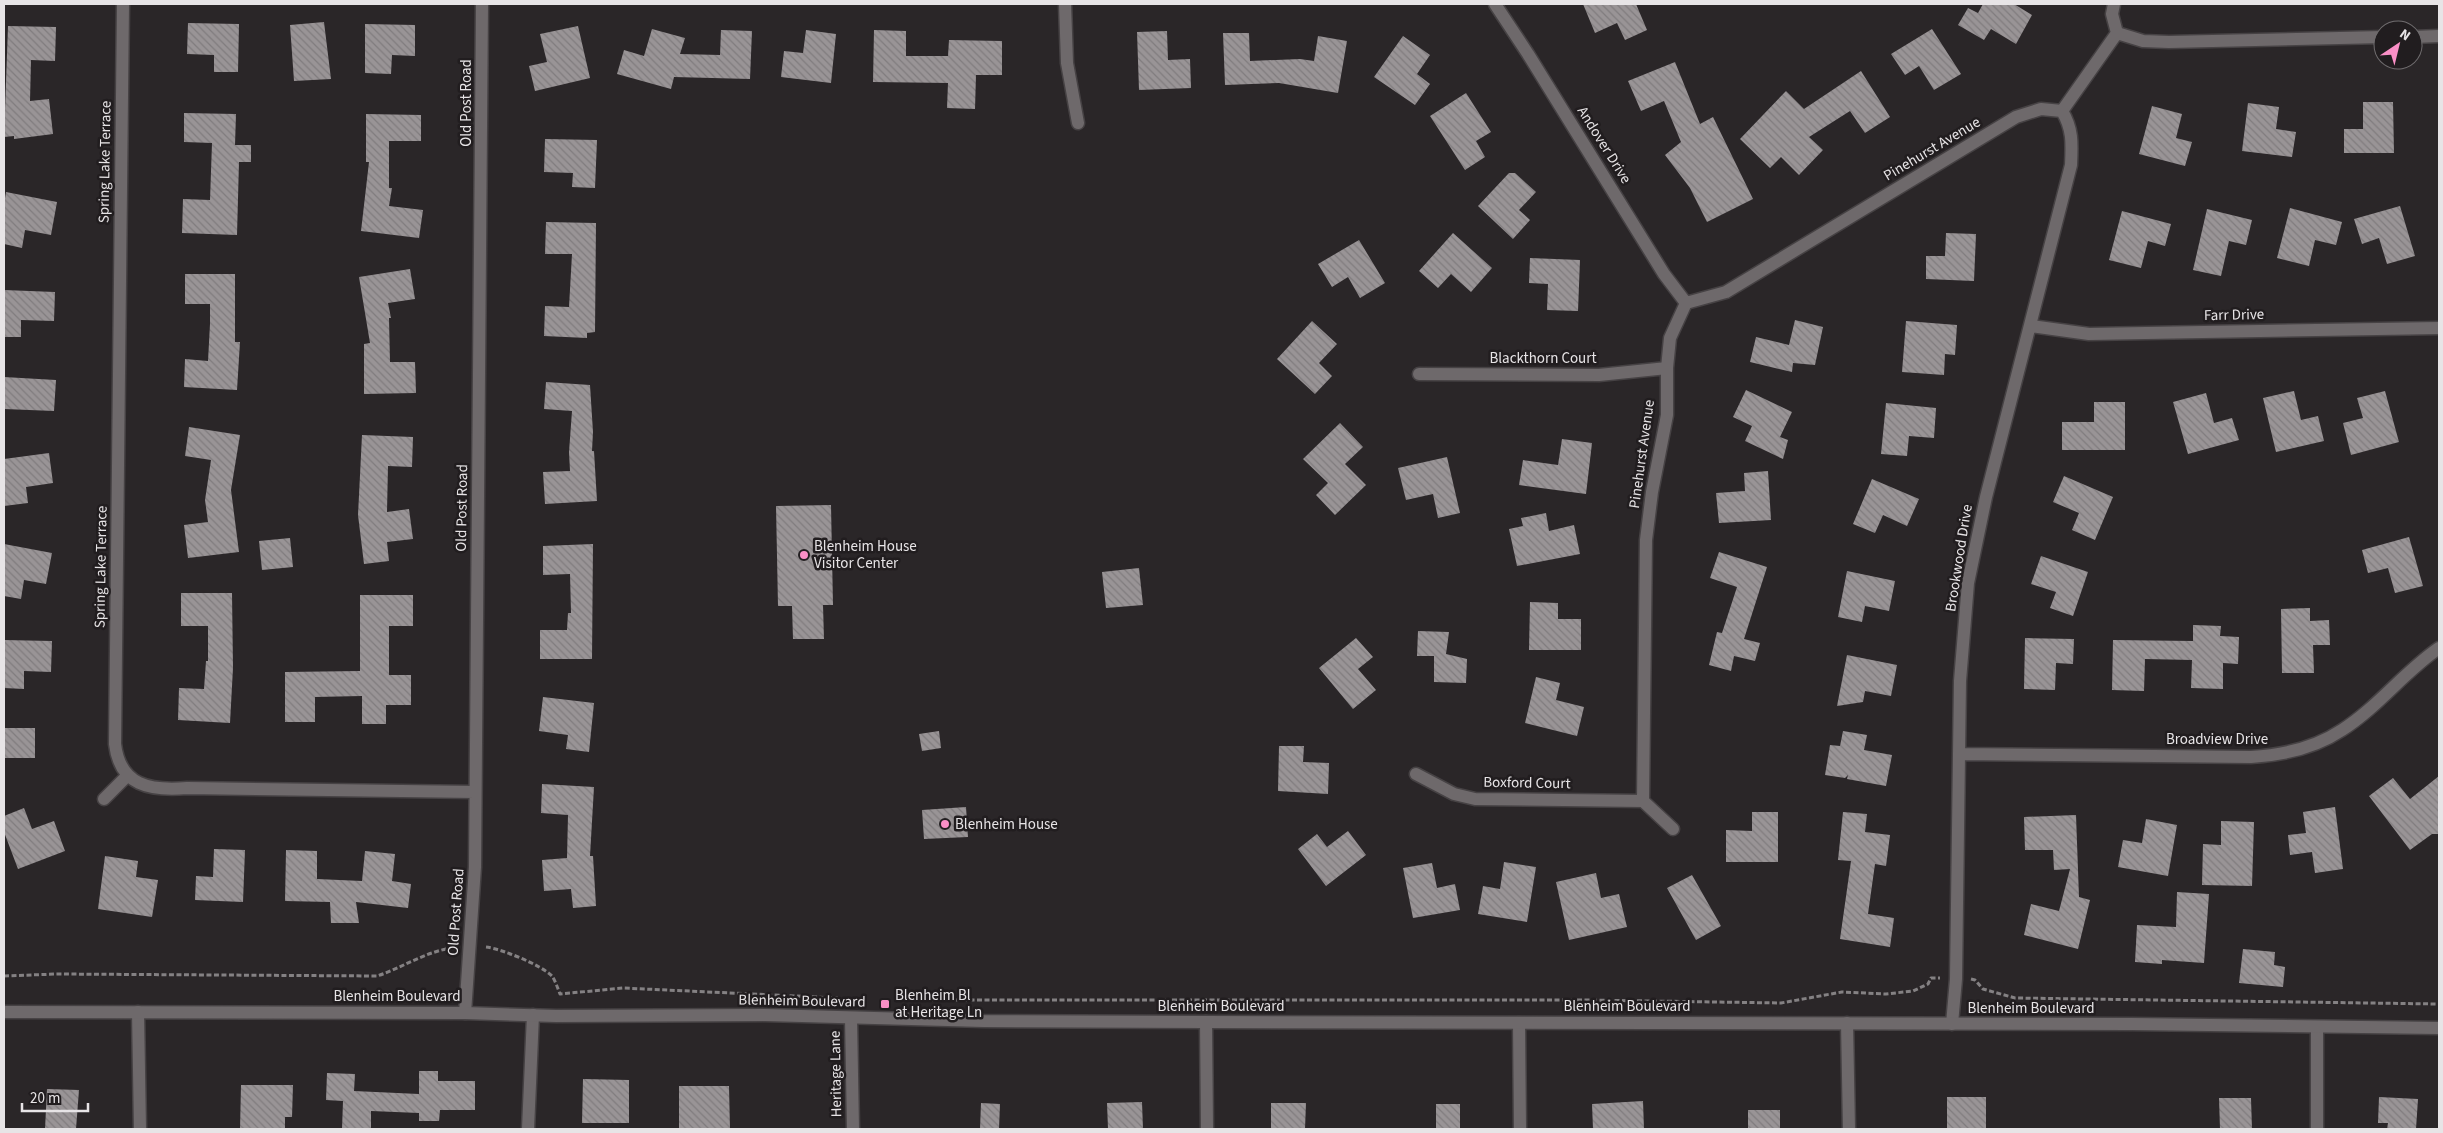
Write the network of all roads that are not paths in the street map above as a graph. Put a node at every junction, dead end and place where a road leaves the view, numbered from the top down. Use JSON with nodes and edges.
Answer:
{"nodes":[{"id":1,"x":123,"y":4,"type":"edge"},
{"id":2,"x":482,"y":4,"type":"edge"},
{"id":3,"x":1065,"y":4,"type":"edge"},
{"id":4,"x":1495,"y":4,"type":"edge"},
{"id":5,"x":2114,"y":4,"type":"edge"},
{"id":6,"x":2117,"y":33,"type":"junction"},
{"id":7,"x":2439,"y":36,"type":"edge"},
{"id":8,"x":2373,"y":37,"type":"edge"},
{"id":9,"x":2423,"y":37,"type":"edge"},
{"id":10,"x":2062,"y":111,"type":"junction"},
{"id":11,"x":1078,"y":123,"type":"dead end"},
{"id":12,"x":1686,"y":303,"type":"junction"},
{"id":13,"x":2031,"y":326,"type":"junction"},
{"id":14,"x":2439,"y":328,"type":"edge"},
{"id":15,"x":1667,"y":368,"type":"junction"},
{"id":16,"x":1419,"y":374,"type":"dead end"},
{"id":17,"x":2439,"y":648,"type":"edge"},
{"id":18,"x":1959,"y":754,"type":"junction"},
{"id":19,"x":1416,"y":774,"type":"dead end"},
{"id":20,"x":127,"y":776,"type":"junction"},
{"id":21,"x":475,"y":792,"type":"junction"},
{"id":22,"x":104,"y":799,"type":"dead end"},
{"id":23,"x":1643,"y":801,"type":"junction"},
{"id":24,"x":1673,"y":829,"type":"dead end"},
{"id":25,"x":4,"y":1012,"type":"edge"},
{"id":26,"x":138,"y":1012,"type":"junction"},
{"id":27,"x":466,"y":1013,"type":"junction"},
{"id":28,"x":533,"y":1015,"type":"junction"},
{"id":29,"x":851,"y":1018,"type":"junction"},
{"id":30,"x":1206,"y":1022,"type":"junction"},
{"id":31,"x":1847,"y":1022,"type":"junction"},
{"id":32,"x":1519,"y":1023,"type":"junction"},
{"id":33,"x":1952,"y":1024,"type":"junction"},
{"id":34,"x":2316,"y":1028,"type":"junction"},
{"id":35,"x":2439,"y":1028,"type":"edge"},
{"id":36,"x":140,"y":1129,"type":"edge"},
{"id":37,"x":528,"y":1129,"type":"edge"},
{"id":38,"x":852,"y":1129,"type":"edge"},
{"id":39,"x":1207,"y":1129,"type":"edge"},
{"id":40,"x":1520,"y":1129,"type":"edge"},
{"id":41,"x":1849,"y":1129,"type":"edge"},
{"id":42,"x":2317,"y":1129,"type":"edge"}],
"edges":[{"from":1,"to":20,"type":"street","name":"Spring Lake Terrace"},
{"from":2,"to":21,"type":"street","name":"Old Post Road"},
{"from":3,"to":11,"type":"street"},
{"from":4,"to":12,"type":"street","name":"Andover Drive"},
{"from":5,"to":6,"type":"street"},
{"from":6,"to":8,"type":"street"},
{"from":6,"to":10,"type":"street"},
{"from":7,"to":9,"type":"street"},
{"from":10,"to":12,"type":"street","name":"Pinehurst Avenue"},
{"from":10,"to":13,"type":"street","name":"Brookwood Drive"},
{"from":12,"to":15,"type":"street","name":"Pinehurst Avenue"},
{"from":13,"to":14,"type":"street","name":"Farr Drive"},
{"from":13,"to":18,"type":"street","name":"Brookwood Drive"},
{"from":15,"to":16,"type":"street","name":"Blackthorn Court"},
{"from":15,"to":23,"type":"street","name":"Pinehurst Avenue"},
{"from":17,"to":18,"type":"street","name":"Broadview Drive"},
{"from":18,"to":33,"type":"street","name":"Brookwood Drive"},
{"from":19,"to":23,"type":"street","name":"Boxford Court"},
{"from":20,"to":21,"type":"street"},
{"from":20,"to":22,"type":"street"},
{"from":21,"to":27,"type":"street","name":"Old Post Road"},
{"from":23,"to":24,"type":"street"},
{"from":25,"to":26,"type":"street","name":"Blenheim Boulevard"},
{"from":26,"to":27,"type":"street","name":"Blenheim Boulevard"},
{"from":26,"to":36,"type":"street"},
{"from":27,"to":28,"type":"street","name":"Blenheim Boulevard"},
{"from":28,"to":29,"type":"street","name":"Blenheim Boulevard"},
{"from":28,"to":37,"type":"street"},
{"from":29,"to":30,"type":"street","name":"Blenheim Boulevard"},
{"from":29,"to":38,"type":"street","name":"Heritage Lane"},
{"from":30,"to":32,"type":"street","name":"Blenheim Boulevard"},
{"from":30,"to":39,"type":"street"},
{"from":31,"to":32,"type":"street","name":"Blenheim Boulevard"},
{"from":31,"to":33,"type":"street","name":"Blenheim Boulevard"},
{"from":31,"to":41,"type":"street"},
{"from":32,"to":40,"type":"street"},
{"from":33,"to":34,"type":"street","name":"Blenheim Boulevard"},
{"from":34,"to":35,"type":"street","name":"Blenheim Boulevard"},
{"from":34,"to":42,"type":"street"}]}
